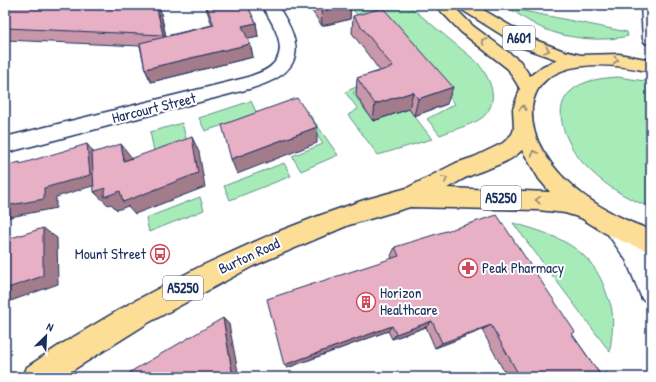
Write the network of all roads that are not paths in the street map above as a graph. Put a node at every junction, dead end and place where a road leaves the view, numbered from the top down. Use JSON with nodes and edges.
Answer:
{"nodes":[{"id":1,"x":269,"y":5,"type":"edge"},
{"id":2,"x":443,"y":5,"type":"edge"},
{"id":3,"x":464,"y":5,"type":"edge"},
{"id":4,"x":649,"y":5,"type":"edge"},
{"id":5,"x":651,"y":39,"type":"edge"},
{"id":6,"x":580,"y":60,"type":"junction"},
{"id":7,"x":651,"y":66,"type":"edge"},
{"id":8,"x":529,"y":89,"type":"junction"},
{"id":9,"x":524,"y":128,"type":"junction"},
{"id":10,"x":5,"y":145,"type":"edge"},
{"id":11,"x":410,"y":197,"type":"junction"},
{"id":12,"x":590,"y":211,"type":"junction"},
{"id":13,"x":615,"y":226,"type":"junction"},
{"id":14,"x":651,"y":241,"type":"edge"},
{"id":15,"x":651,"y":290,"type":"edge"},
{"id":16,"x":37,"y":377,"type":"edge"}],
"edges":[{"from":1,"to":10,"type":"street","name":"Harcourt Street"},
{"from":8,"to":2,"type":"main road","number":"A601","one_way":true},
{"from":3,"to":6,"type":"main road","number":"A601","one_way":true},
{"from":4,"to":5,"type":"street"},
{"from":6,"to":7,"type":"main road","number":"A601","one_way":true},
{"from":6,"to":8,"type":"main road","number":"A601"},
{"from":9,"to":8,"type":"main road","number":"A601","one_way":true},
{"from":11,"to":9,"type":"main road","name":"Burton Road","number":"A5250","one_way":true},
{"from":12,"to":9,"type":"main road","number":"A601","one_way":true},
{"from":12,"to":11,"type":"main road","name":"Burton Road","number":"A5250","one_way":true},
{"from":11,"to":16,"type":"main road","name":"Burton Road","number":"A5250"},
{"from":12,"to":13,"type":"main road"},
{"from":13,"to":14,"type":"main road"},
{"from":13,"to":15,"type":"street"}]}
